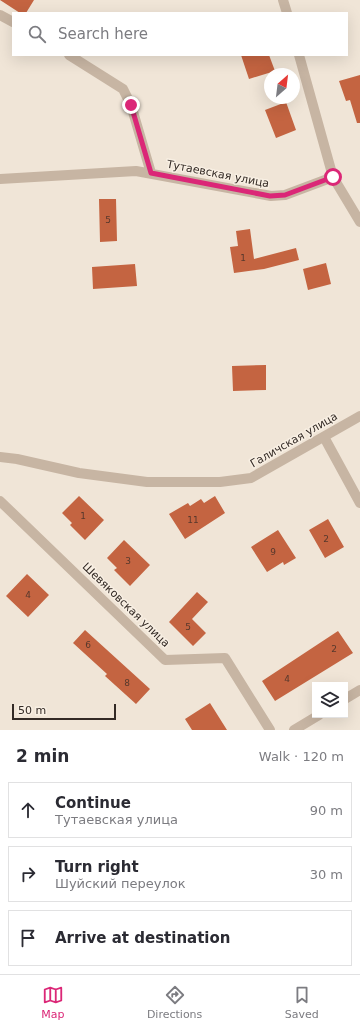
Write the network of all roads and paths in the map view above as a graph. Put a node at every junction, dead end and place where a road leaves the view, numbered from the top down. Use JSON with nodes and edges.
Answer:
{"nodes":[{"id":1,"x":283,"y":0,"type":"edge"},
{"id":2,"x":287,"y":12,"type":"edge"},
{"id":3,"x":0,"y":15,"type":"edge"},
{"id":4,"x":12,"y":21,"type":"edge"},
{"id":5,"x":71,"y":56,"type":"edge"},
{"id":6,"x":299,"y":56,"type":"edge"},
{"id":7,"x":151,"y":173,"type":"junction"},
{"id":8,"x":333,"y":177,"type":"junction"},
{"id":9,"x":0,"y":180,"type":"edge"},
{"id":10,"x":360,"y":222,"type":"edge"},
{"id":11,"x":360,"y":416,"type":"edge"},
{"id":12,"x":324,"y":437,"type":"junction"},
{"id":13,"x":0,"y":457,"type":"edge"},
{"id":14,"x":0,"y":501,"type":"edge"},
{"id":15,"x":360,"y":503,"type":"edge"},
{"id":16,"x":360,"y":690,"type":"edge"},
{"id":17,"x":348,"y":697,"type":"edge"},
{"id":18,"x":314,"y":718,"type":"edge"},
{"id":19,"x":270,"y":730,"type":"edge"},
{"id":20,"x":294,"y":730,"type":"edge"}],
"edges":[{"from":1,"to":2,"type":"street"},
{"from":3,"to":4,"type":"street"},
{"from":5,"to":7,"type":"street"},
{"from":6,"to":8,"type":"street"},
{"from":7,"to":8,"type":"street","name":"Тутаевская улица"},
{"from":7,"to":9,"type":"street","name":"Тутаевская улица"},
{"from":8,"to":10,"type":"street"},
{"from":11,"to":12,"type":"street","name":"Галичская улица"},
{"from":12,"to":13,"type":"street","name":"Галичская улица"},
{"from":12,"to":15,"type":"street"},
{"from":14,"to":19,"type":"street","name":"Шевяковская улица"},
{"from":16,"to":17,"type":"street"},
{"from":18,"to":20,"type":"street"}]}
